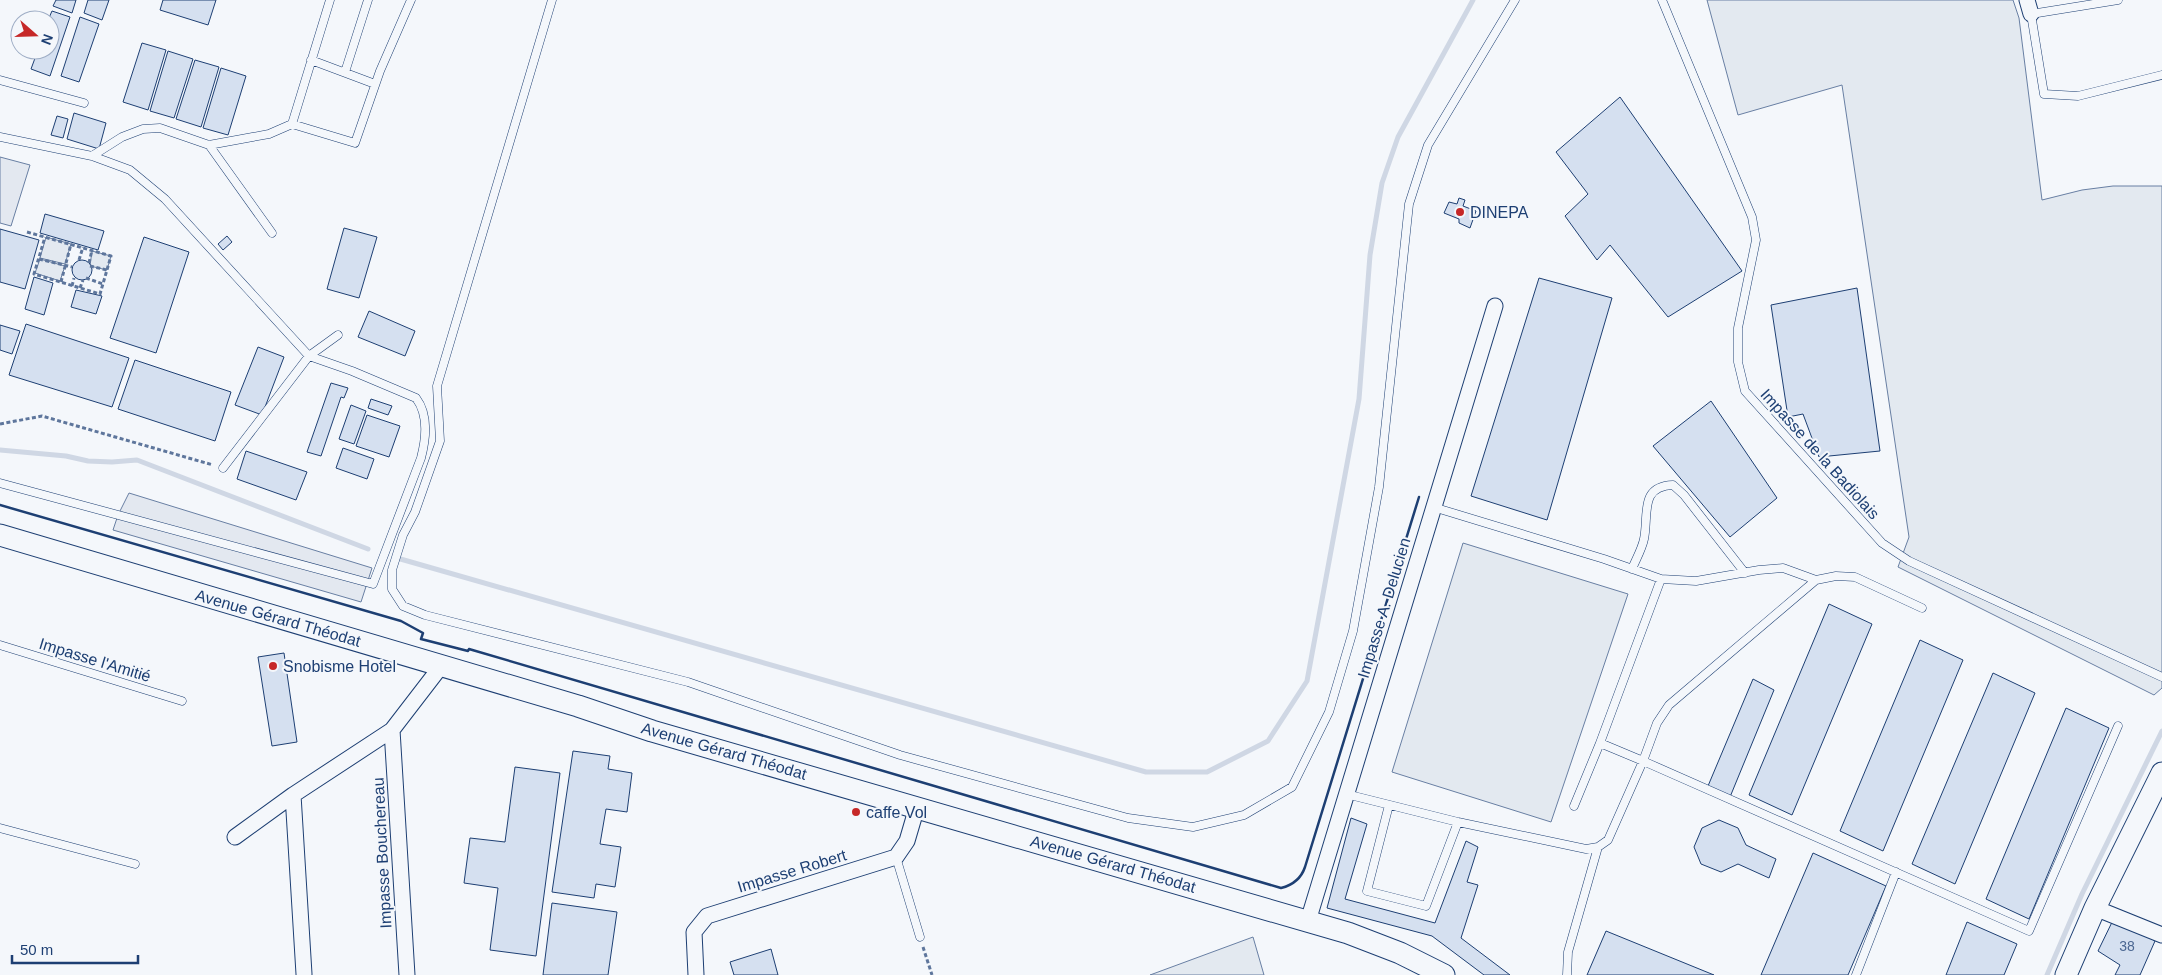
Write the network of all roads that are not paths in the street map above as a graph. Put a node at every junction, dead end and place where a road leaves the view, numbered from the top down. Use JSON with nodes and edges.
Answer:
{"nodes":[{"id":1,"x":330,"y":0,"type":"edge"},
{"id":2,"x":368,"y":0,"type":"edge"},
{"id":3,"x":411,"y":0,"type":"edge"},
{"id":4,"x":552,"y":0,"type":"edge"},
{"id":5,"x":1515,"y":0,"type":"edge"},
{"id":6,"x":1662,"y":0,"type":"edge"},
{"id":7,"x":2118,"y":0,"type":"edge"},
{"id":8,"x":2029,"y":7,"type":"edge"},
{"id":9,"x":311,"y":60,"type":"junction"},
{"id":10,"x":346,"y":72,"type":"junction"},
{"id":11,"x":2162,"y":75,"type":"edge"},
{"id":12,"x":0,"y":80,"type":"edge"},
{"id":13,"x":375,"y":84,"type":"junction"},
{"id":14,"x":84,"y":103,"type":"dead end"},
{"id":15,"x":292,"y":124,"type":"junction"},
{"id":16,"x":0,"y":137,"type":"edge"},
{"id":17,"x":209,"y":145,"type":"junction"},
{"id":18,"x":92,"y":156,"type":"junction"},
{"id":19,"x":272,"y":233,"type":"dead end"},
{"id":20,"x":1495,"y":306,"type":"dead end"},
{"id":21,"x":338,"y":335,"type":"dead end"},
{"id":22,"x":309,"y":356,"type":"junction"},
{"id":23,"x":223,"y":468,"type":"road end"},
{"id":24,"x":0,"y":483,"type":"edge"},
{"id":25,"x":1433,"y":507,"type":"junction"},
{"id":26,"x":0,"y":534,"type":"edge"},
{"id":27,"x":1632,"y":569,"type":"junction"},
{"id":28,"x":1745,"y":573,"type":"junction"},
{"id":29,"x":1661,"y":580,"type":"junction"},
{"id":30,"x":1816,"y":580,"type":"junction"},
{"id":31,"x":1922,"y":608,"type":"dead end"},
{"id":32,"x":0,"y":645,"type":"edge"},
{"id":33,"x":442,"y":665,"type":"junction"},
{"id":34,"x":2162,"y":677,"type":"edge"},
{"id":35,"x":182,"y":701,"type":"dead end"},
{"id":36,"x":2118,"y":726,"type":"dead end"},
{"id":37,"x":392,"y":730,"type":"junction"},
{"id":38,"x":1600,"y":743,"type":"junction"},
{"id":39,"x":1643,"y":761,"type":"junction"},
{"id":40,"x":2162,"y":773,"type":"edge"},
{"id":41,"x":1346,"y":794,"type":"junction"},
{"id":42,"x":293,"y":795,"type":"junction"},
{"id":43,"x":1389,"y":805,"type":"junction"},
{"id":44,"x":1574,"y":806,"type":"dead end"},
{"id":45,"x":917,"y":807,"type":"junction"},
{"id":46,"x":1458,"y":822,"type":"junction"},
{"id":47,"x":0,"y":828,"type":"edge"},
{"id":48,"x":235,"y":837,"type":"dead end"},
{"id":49,"x":1598,"y":847,"type":"junction"},
{"id":50,"x":896,"y":857,"type":"junction"},
{"id":51,"x":135,"y":864,"type":"dead end"},
{"id":52,"x":1896,"y":872,"type":"junction"},
{"id":53,"x":2095,"y":908,"type":"junction"},
{"id":54,"x":1308,"y":921,"type":"junction"},
{"id":55,"x":2162,"y":935,"type":"edge"},
{"id":56,"x":920,"y":937,"type":"road end"},
{"id":57,"x":304,"y":974,"type":"edge"},
{"id":58,"x":407,"y":975,"type":"edge"},
{"id":59,"x":696,"y":975,"type":"edge"},
{"id":60,"x":1444,"y":975,"type":"edge"},
{"id":61,"x":1567,"y":975,"type":"edge"},
{"id":62,"x":1856,"y":975,"type":"edge"},
{"id":63,"x":2066,"y":975,"type":"edge"}],
"edges":[{"from":1,"to":9,"type":"lane"},
{"from":2,"to":10,"type":"lane"},
{"from":3,"to":13,"type":"lane"},
{"from":4,"to":5,"type":"lane"},
{"from":6,"to":34,"type":"lane","name":"Impasse de la Badiolais"},
{"from":7,"to":8,"type":"lane"},
{"from":8,"to":11,"type":"lane"},
{"from":9,"to":10,"type":"lane"},
{"from":9,"to":15,"type":"lane"},
{"from":10,"to":13,"type":"lane"},
{"from":12,"to":14,"type":"lane"},
{"from":13,"to":15,"type":"lane"},
{"from":15,"to":17,"type":"lane"},
{"from":16,"to":18,"type":"lane"},
{"from":17,"to":18,"type":"lane"},
{"from":17,"to":19,"type":"lane"},
{"from":18,"to":22,"type":"lane"},
{"from":20,"to":25,"type":"street","name":"Impasse A. Delucien"},
{"from":21,"to":22,"type":"lane"},
{"from":22,"to":23,"type":"lane"},
{"from":22,"to":24,"type":"lane"},
{"from":25,"to":27,"type":"lane"},
{"from":25,"to":41,"type":"street","name":"Impasse A. Delucien"},
{"from":26,"to":33,"type":"street","name":"Avenue Gérard Théodat"},
{"from":27,"to":28,"type":"lane"},
{"from":27,"to":29,"type":"lane"},
{"from":28,"to":29,"type":"lane"},
{"from":28,"to":30,"type":"lane"},
{"from":29,"to":38,"type":"lane"},
{"from":30,"to":31,"type":"lane"},
{"from":30,"to":39,"type":"lane"},
{"from":32,"to":35,"type":"lane","name":"Impasse l'Amitié"},
{"from":33,"to":37,"type":"street"},
{"from":33,"to":45,"type":"street","name":"Avenue Gérard Théodat"},
{"from":36,"to":52,"type":"lane"},
{"from":37,"to":42,"type":"street"},
{"from":37,"to":58,"type":"street","name":"Impasse Bouchereau"},
{"from":38,"to":39,"type":"lane"},
{"from":38,"to":44,"type":"lane"},
{"from":39,"to":49,"type":"lane"},
{"from":39,"to":52,"type":"lane"},
{"from":40,"to":53,"type":"street"},
{"from":41,"to":43,"type":"lane"},
{"from":41,"to":54,"type":"street","name":"Impasse A. Delucien"},
{"from":42,"to":48,"type":"street"},
{"from":42,"to":57,"type":"street"},
{"from":43,"to":46,"type":"lane"},
{"from":43,"to":46,"type":"lane"},
{"from":45,"to":50,"type":"street"},
{"from":45,"to":54,"type":"street","name":"Avenue Gérard Théodat"},
{"from":46,"to":49,"type":"lane"},
{"from":47,"to":51,"type":"lane"},
{"from":49,"to":61,"type":"lane"},
{"from":50,"to":56,"type":"lane"},
{"from":50,"to":59,"type":"street","name":"Impasse Robert"},
{"from":52,"to":62,"type":"lane"},
{"from":53,"to":55,"type":"street"},
{"from":53,"to":63,"type":"street"},
{"from":54,"to":60,"type":"street","name":"Avenue Gérard Théodat"}]}
